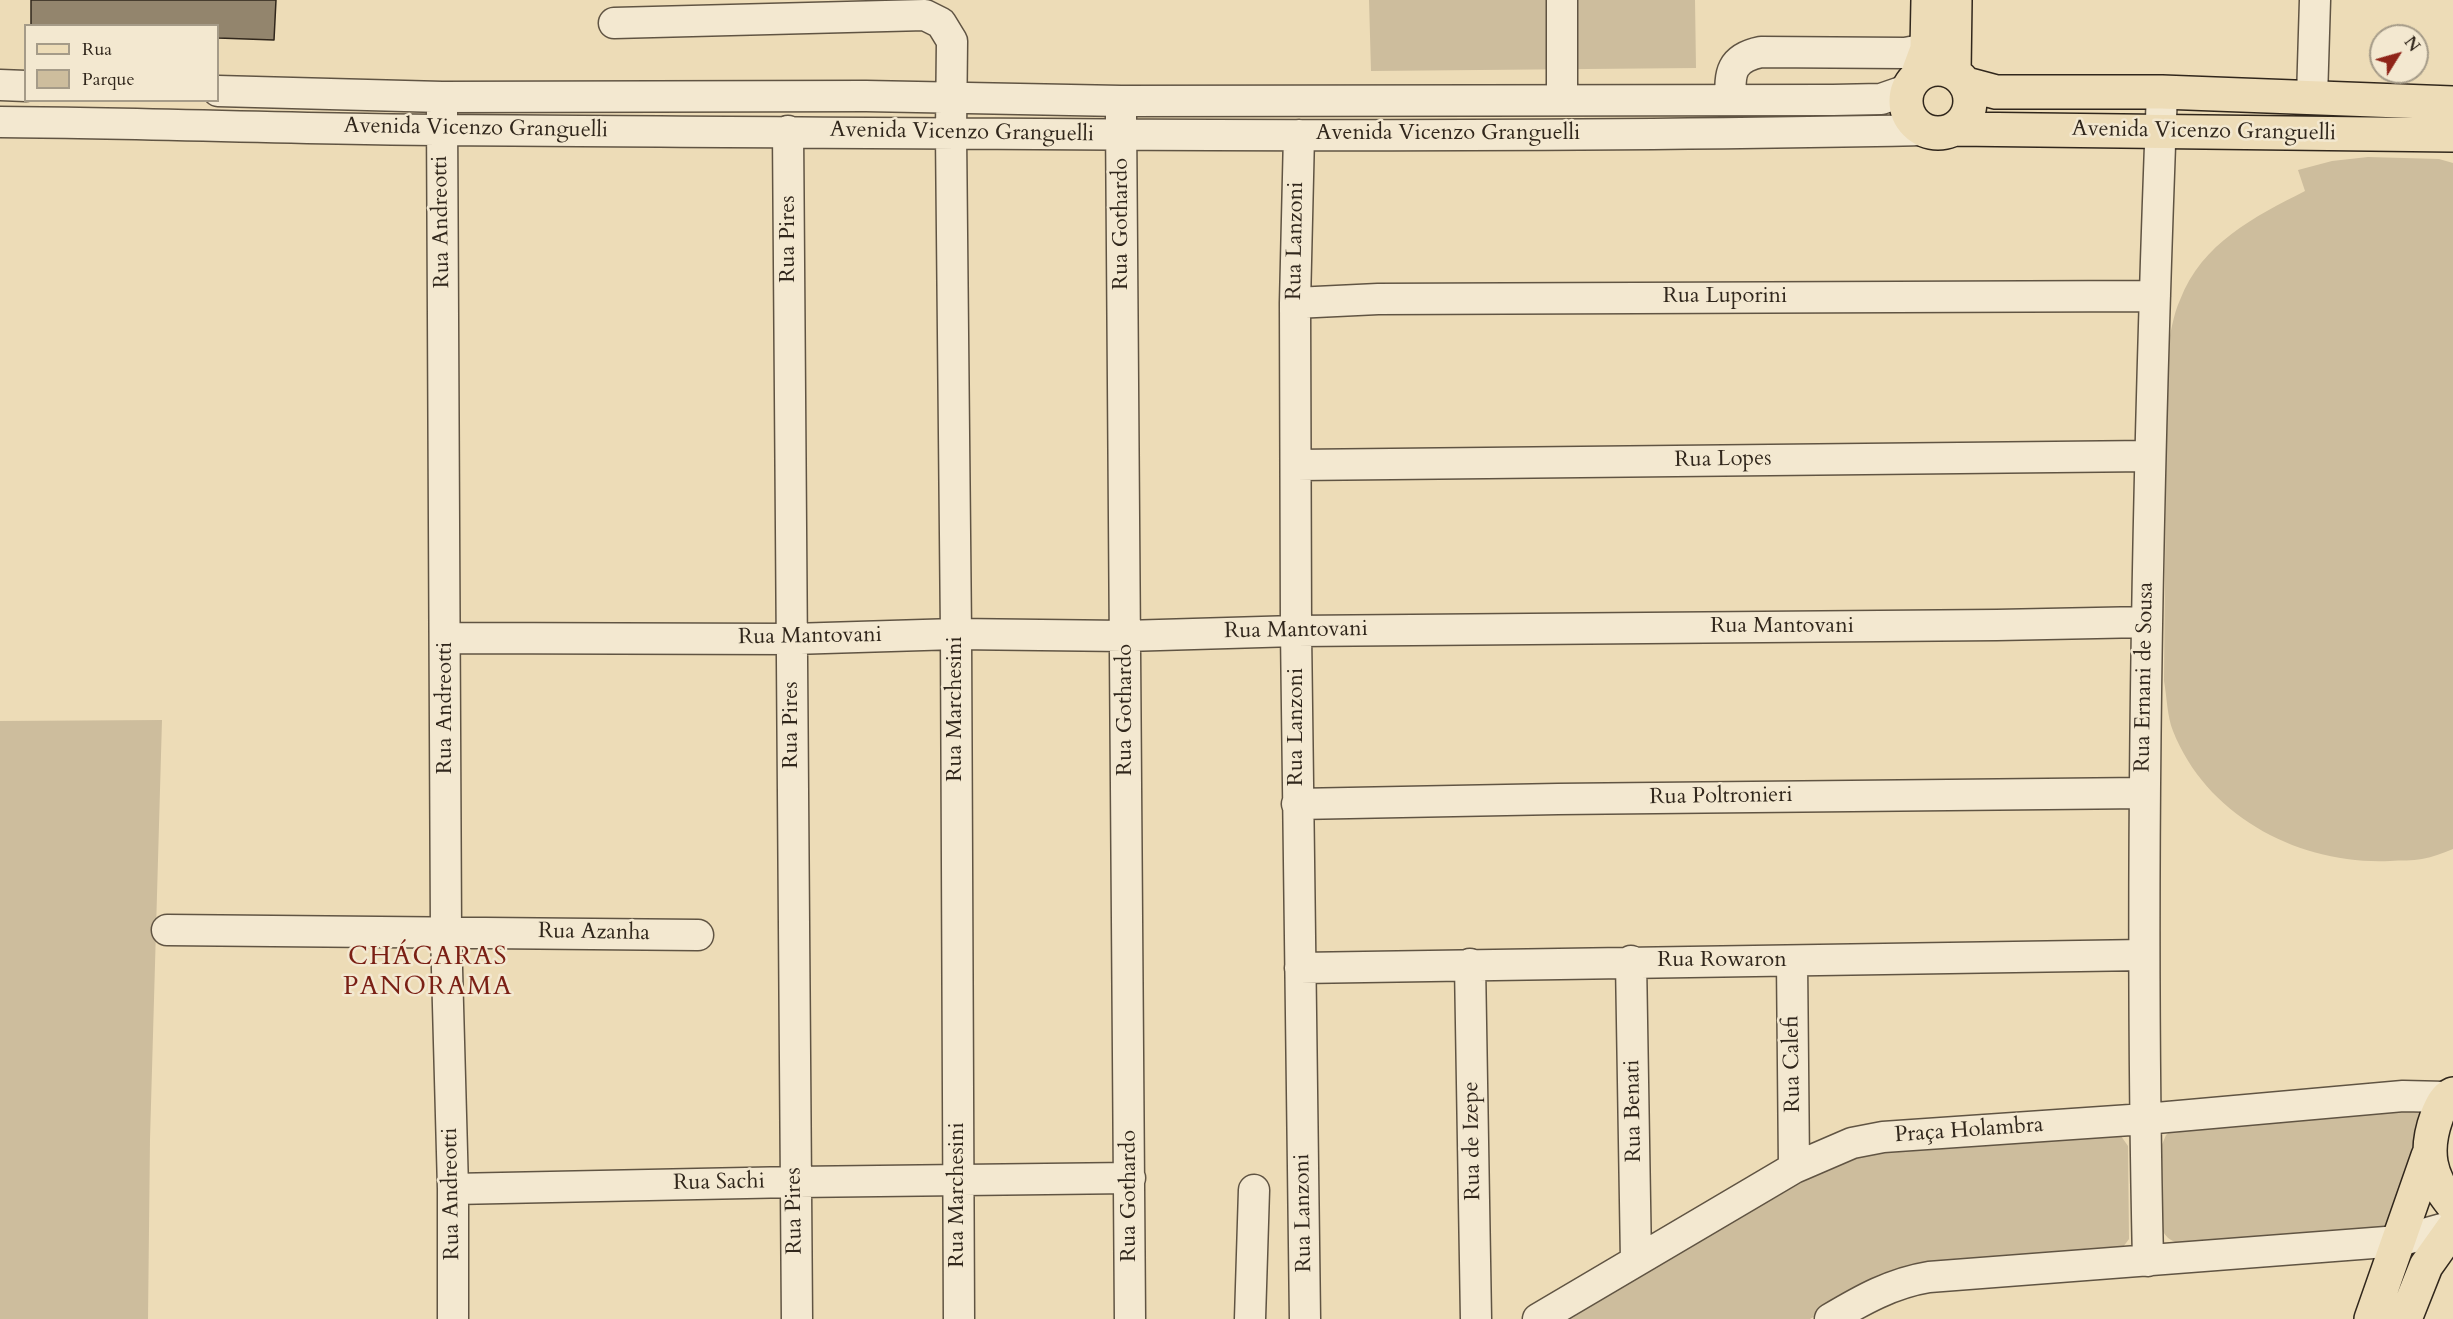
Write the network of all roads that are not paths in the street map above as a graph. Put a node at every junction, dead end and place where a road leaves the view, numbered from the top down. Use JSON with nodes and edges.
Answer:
{"nodes":[{"id":1,"x":1562,"y":0,"type":"edge"},
{"id":2,"x":1928,"y":0,"type":"edge"},
{"id":3,"x":1955,"y":0,"type":"edge"},
{"id":4,"x":2315,"y":0,"type":"edge"},
{"id":5,"x":614,"y":23,"type":"dead end"},
{"id":6,"x":1917,"y":72,"type":"junction"},
{"id":7,"x":1960,"y":78,"type":"junction"},
{"id":8,"x":0,"y":85,"type":"edge"},
{"id":9,"x":24,"y":86,"type":"edge"},
{"id":10,"x":219,"y":91,"type":"edge"},
{"id":11,"x":2162,"y":92,"type":"junction"},
{"id":12,"x":346,"y":93,"type":"junction"},
{"id":13,"x":442,"y":97,"type":"junction"},
{"id":14,"x":2312,"y":98,"type":"junction"},
{"id":15,"x":952,"y":99,"type":"junction"},
{"id":16,"x":1562,"y":100,"type":"junction"},
{"id":17,"x":1731,"y":100,"type":"junction"},
{"id":18,"x":1121,"y":101,"type":"junction"},
{"id":19,"x":2453,"y":103,"type":"edge"},
{"id":20,"x":175,"y":112,"type":"edge"},
{"id":21,"x":0,"y":122,"type":"edge"},
{"id":22,"x":346,"y":128,"type":"junction"},
{"id":23,"x":1940,"y":129,"type":"junction"},
{"id":24,"x":441,"y":130,"type":"junction"},
{"id":25,"x":789,"y":131,"type":"junction"},
{"id":26,"x":2161,"y":131,"type":"junction"},
{"id":27,"x":951,"y":133,"type":"junction"},
{"id":28,"x":1121,"y":135,"type":"junction"},
{"id":29,"x":1299,"y":135,"type":"junction"},
{"id":30,"x":2453,"y":135,"type":"edge"},
{"id":31,"x":2155,"y":296,"type":"junction"},
{"id":32,"x":1294,"y":303,"type":"junction"},
{"id":33,"x":2149,"y":456,"type":"junction"},
{"id":34,"x":1297,"y":465,"type":"junction"},
{"id":35,"x":2146,"y":622,"type":"junction"},
{"id":36,"x":1296,"y":631,"type":"junction"},
{"id":37,"x":956,"y":634,"type":"junction"},
{"id":38,"x":1125,"y":636,"type":"junction"},
{"id":39,"x":446,"y":638,"type":"junction"},
{"id":40,"x":792,"y":639,"type":"junction"},
{"id":41,"x":2144,"y":793,"type":"junction"},
{"id":42,"x":1297,"y":804,"type":"junction"},
{"id":43,"x":167,"y":930,"type":"dead end"},
{"id":44,"x":446,"y":932,"type":"junction"},
{"id":45,"x":698,"y":935,"type":"dead end"},
{"id":46,"x":2144,"y":955,"type":"junction"},
{"id":47,"x":1632,"y":961,"type":"junction"},
{"id":48,"x":1792,"y":961,"type":"junction"},
{"id":49,"x":1470,"y":963,"type":"junction"},
{"id":50,"x":1300,"y":968,"type":"junction"},
{"id":51,"x":2450,"y":1095,"type":"edge"},
{"id":52,"x":2145,"y":1119,"type":"junction"},
{"id":53,"x":2428,"y":1156,"type":"junction"},
{"id":54,"x":1794,"y":1168,"type":"junction"},
{"id":55,"x":1130,"y":1179,"type":"junction"},
{"id":56,"x":958,"y":1180,"type":"junction"},
{"id":57,"x":795,"y":1182,"type":"junction"},
{"id":58,"x":453,"y":1190,"type":"junction"},
{"id":59,"x":1254,"y":1190,"type":"dead end"},
{"id":60,"x":2453,"y":1205,"type":"edge"},
{"id":61,"x":2453,"y":1227,"type":"edge"},
{"id":62,"x":2399,"y":1241,"type":"junction"},
{"id":63,"x":1636,"y":1261,"type":"junction"},
{"id":64,"x":2148,"y":1262,"type":"junction"},
{"id":65,"x":453,"y":1319,"type":"edge"},
{"id":66,"x":797,"y":1319,"type":"edge"},
{"id":67,"x":959,"y":1319,"type":"edge"},
{"id":68,"x":1130,"y":1319,"type":"edge"},
{"id":69,"x":1250,"y":1319,"type":"edge"},
{"id":70,"x":1305,"y":1319,"type":"edge"},
{"id":71,"x":1476,"y":1319,"type":"edge"},
{"id":72,"x":1538,"y":1319,"type":"edge"},
{"id":73,"x":1830,"y":1319,"type":"edge"},
{"id":74,"x":2371,"y":1319,"type":"edge"},
{"id":75,"x":2405,"y":1319,"type":"edge"}],
"edges":[{"from":1,"to":16,"type":"street"},
{"from":2,"to":6,"type":"main road"},
{"from":3,"to":7,"type":"main road"},
{"from":4,"to":14,"type":"street"},
{"from":5,"to":15,"type":"street","name":"Rua Marchesini"},
{"from":6,"to":7,"type":"main road","name":"Avenida Vicenzo Granguelli"},
{"from":6,"to":17,"type":"street","name":"Avenida Vicenzo Granguelli"},
{"from":6,"to":17,"type":"street"},
{"from":6,"to":23,"type":"main road"},
{"from":7,"to":11,"type":"main road","name":"Avenida Vicenzo Granguelli"},
{"from":7,"to":23,"type":"main road"},
{"from":8,"to":9,"type":"street"},
{"from":10,"to":12,"type":"street","name":"Avenida Vicenzo Granguelli"},
{"from":11,"to":14,"type":"main road","name":"Avenida Vicenzo Granguelli"},
{"from":11,"to":26,"type":"street","name":"Rua Ernani de Sousa"},
{"from":12,"to":13,"type":"street","name":"Avenida Vicenzo Granguelli"},
{"from":12,"to":22,"type":"street"},
{"from":13,"to":15,"type":"street","name":"Avenida Vicenzo Granguelli"},
{"from":13,"to":24,"type":"street","name":"Rua Andreotti"},
{"from":14,"to":19,"type":"main road","name":"Avenida Vicenzo Granguelli"},
{"from":15,"to":18,"type":"street","name":"Avenida Vicenzo Granguelli"},
{"from":15,"to":27,"type":"street","name":"Rua Marchesini"},
{"from":16,"to":17,"type":"street","name":"Avenida Vicenzo Granguelli"},
{"from":16,"to":18,"type":"street","name":"Avenida Vicenzo Granguelli"},
{"from":18,"to":28,"type":"street","name":"Rua Gothardo"},
{"from":20,"to":21,"type":"street","name":"Avenida Vicenzo Granguelli"},
{"from":20,"to":22,"type":"street","name":"Avenida Vicenzo Granguelli"},
{"from":22,"to":24,"type":"street","name":"Avenida Vicenzo Granguelli"},
{"from":23,"to":26,"type":"main road","name":"Avenida Vicenzo Granguelli"},
{"from":23,"to":29,"type":"street","name":"Avenida Vicenzo Granguelli"},
{"from":24,"to":25,"type":"street","name":"Avenida Vicenzo Granguelli"},
{"from":24,"to":39,"type":"street","name":"Rua Andreotti"},
{"from":25,"to":27,"type":"street","name":"Avenida Vicenzo Granguelli"},
{"from":25,"to":40,"type":"street","name":"Rua Pires"},
{"from":26,"to":30,"type":"main road","name":"Avenida Vicenzo Granguelli"},
{"from":26,"to":31,"type":"street","name":"Rua Ernani de Sousa"},
{"from":27,"to":28,"type":"street","name":"Avenida Vicenzo Granguelli"},
{"from":27,"to":37,"type":"street","name":"Rua Marchesini"},
{"from":28,"to":29,"type":"street","name":"Avenida Vicenzo Granguelli"},
{"from":28,"to":38,"type":"street","name":"Rua Gothardo"},
{"from":29,"to":32,"type":"street","name":"Rua Lanzoni"},
{"from":31,"to":32,"type":"street","name":"Rua Luporini"},
{"from":31,"to":33,"type":"street","name":"Rua Ernani de Sousa"},
{"from":32,"to":34,"type":"street","name":"Rua Lanzoni"},
{"from":33,"to":34,"type":"street","name":"Rua Lopes"},
{"from":33,"to":35,"type":"street","name":"Rua Ernani de Sousa"},
{"from":34,"to":36,"type":"street","name":"Rua Lanzoni"},
{"from":35,"to":36,"type":"street","name":"Rua Mantovani"},
{"from":35,"to":41,"type":"street","name":"Rua Ernani de Sousa"},
{"from":36,"to":38,"type":"street","name":"Rua Mantovani"},
{"from":36,"to":42,"type":"street","name":"Rua Lanzoni"},
{"from":37,"to":38,"type":"street","name":"Rua Mantovani"},
{"from":37,"to":40,"type":"street","name":"Rua Mantovani"},
{"from":37,"to":56,"type":"street","name":"Rua Marchesini"},
{"from":38,"to":55,"type":"street","name":"Rua Gothardo"},
{"from":39,"to":40,"type":"street","name":"Rua Mantovani"},
{"from":39,"to":44,"type":"street","name":"Rua Andreotti"},
{"from":40,"to":57,"type":"street","name":"Rua Pires"},
{"from":41,"to":42,"type":"street","name":"Rua Poltronieri"},
{"from":41,"to":46,"type":"street","name":"Rua Ernani de Sousa"},
{"from":42,"to":50,"type":"street","name":"Rua Lanzoni"},
{"from":43,"to":44,"type":"street","name":"Rua Azanha"},
{"from":44,"to":45,"type":"street","name":"Rua Azanha"},
{"from":44,"to":58,"type":"street","name":"Rua Andreotti"},
{"from":46,"to":48,"type":"street","name":"Rua Rowaron"},
{"from":46,"to":52,"type":"street","name":"Rua Ernani de Sousa"},
{"from":47,"to":48,"type":"street","name":"Rua Rowaron"},
{"from":47,"to":49,"type":"street","name":"Rua Rowaron"},
{"from":47,"to":63,"type":"street","name":"Rua Benati"},
{"from":48,"to":54,"type":"street","name":"Rua Calefi"},
{"from":49,"to":50,"type":"street","name":"Rua Rowaron"},
{"from":49,"to":71,"type":"street","name":"Rua de Izepe"},
{"from":50,"to":70,"type":"street","name":"Rua Lanzoni"},
{"from":51,"to":52,"type":"street","name":"Praça Holambra"},
{"from":51,"to":53,"type":"main road"},
{"from":52,"to":54,"type":"street","name":"Praça Holambra"},
{"from":52,"to":64,"type":"street","name":"Rua Ernani de Sousa"},
{"from":53,"to":60,"type":"main road"},
{"from":53,"to":62,"type":"main road"},
{"from":54,"to":63,"type":"street","name":"Praça Holambra"},
{"from":55,"to":56,"type":"street","name":"Rua Sachi"},
{"from":55,"to":68,"type":"street","name":"Rua Gothardo"},
{"from":56,"to":57,"type":"street","name":"Rua Sachi"},
{"from":56,"to":67,"type":"street","name":"Rua Marchesini"},
{"from":57,"to":58,"type":"street","name":"Rua Sachi"},
{"from":57,"to":66,"type":"street","name":"Rua Pires"},
{"from":58,"to":65,"type":"street","name":"Rua Andreotti"},
{"from":59,"to":69,"type":"street"},
{"from":61,"to":62,"type":"street"},
{"from":61,"to":75,"type":"main road"},
{"from":62,"to":64,"type":"street"},
{"from":62,"to":74,"type":"main road"},
{"from":63,"to":72,"type":"street","name":"Praça Holambra"},
{"from":64,"to":73,"type":"street"}]}
